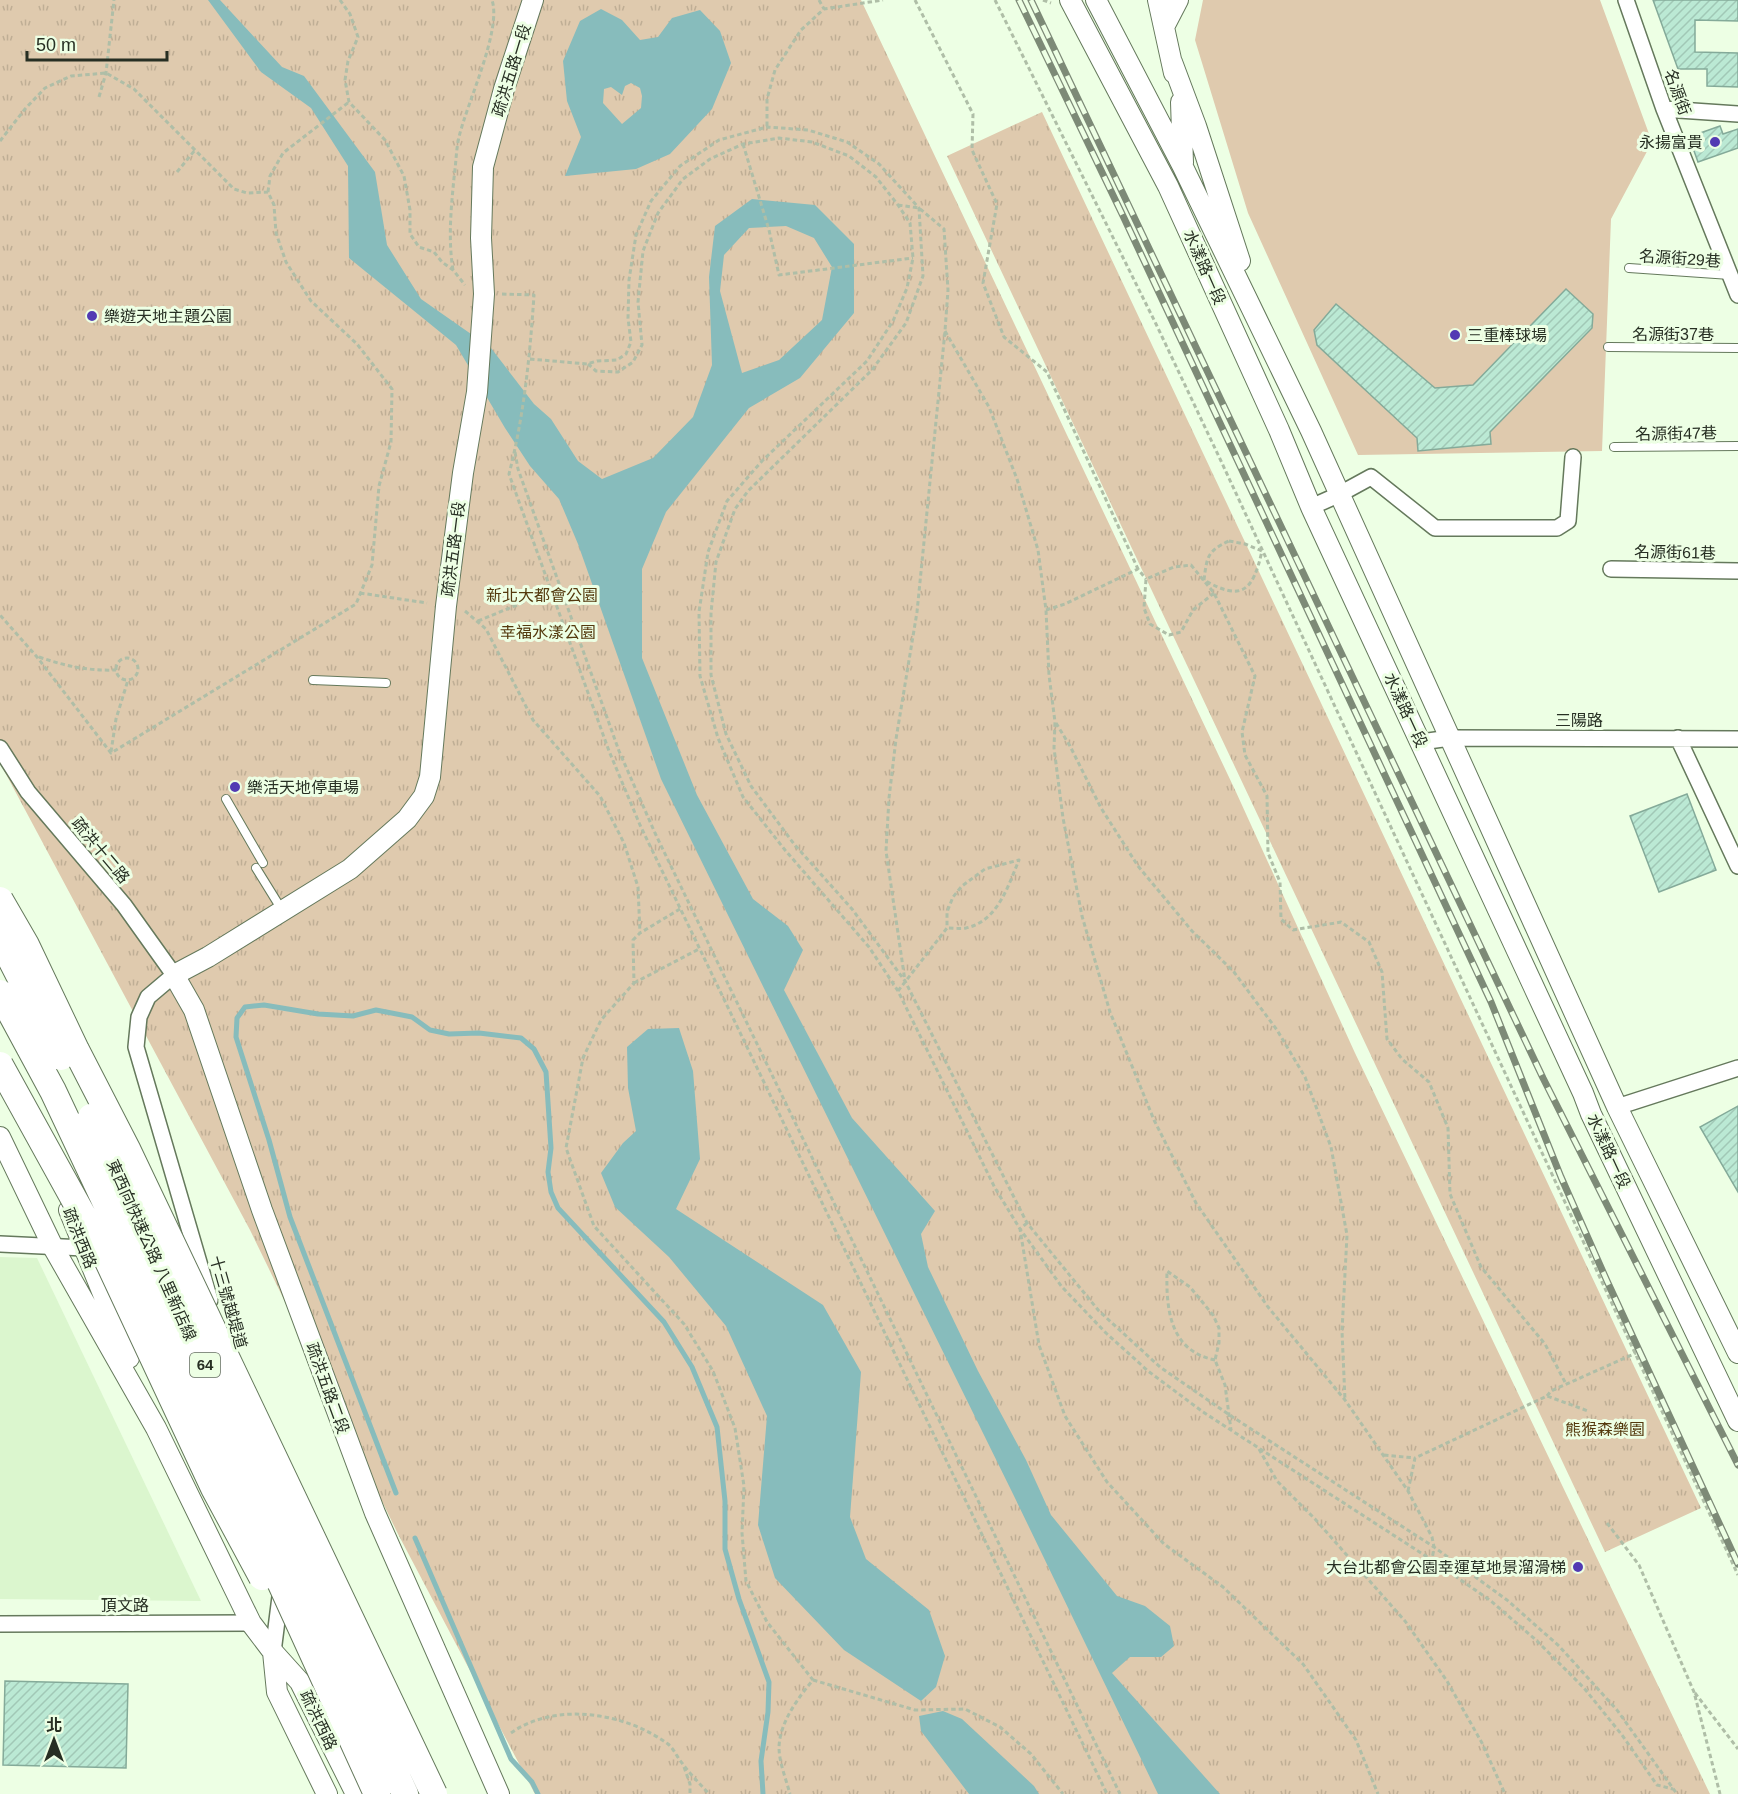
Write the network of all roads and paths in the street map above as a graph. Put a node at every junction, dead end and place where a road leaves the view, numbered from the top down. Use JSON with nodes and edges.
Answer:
{"nodes":[{"id":1,"x":114,"y":0,"type":"edge"},
{"id":2,"x":340,"y":0,"type":"edge"},
{"id":3,"x":492,"y":0,"type":"edge"},
{"id":4,"x":533,"y":0,"type":"edge"},
{"id":5,"x":819,"y":0,"type":"edge"},
{"id":6,"x":883,"y":0,"type":"edge"},
{"id":7,"x":915,"y":0,"type":"edge"},
{"id":8,"x":995,"y":0,"type":"edge"},
{"id":9,"x":1096,"y":0,"type":"edge"},
{"id":10,"x":1158,"y":0,"type":"edge"},
{"id":11,"x":1178,"y":0,"type":"edge"},
{"id":12,"x":1626,"y":0,"type":"edge"},
{"id":13,"x":1069,"y":4,"type":"edge"},
{"id":14,"x":824,"y":9,"type":"junction"},
{"id":15,"x":1164,"y":27,"type":"junction"},
{"id":16,"x":1172,"y":62,"type":"junction"},
{"id":17,"x":106,"y":73,"type":"junction"},
{"id":18,"x":99,"y":97,"type":"dead end"},
{"id":19,"x":349,"y":102,"type":"junction"},
{"id":20,"x":1664,"y":109,"type":"junction"},
{"id":21,"x":1738,"y":114,"type":"edge"},
{"id":22,"x":767,"y":127,"type":"junction"},
{"id":23,"x":0,"y":141,"type":"edge"},
{"id":24,"x":743,"y":144,"type":"junction"},
{"id":25,"x":195,"y":150,"type":"junction"},
{"id":26,"x":1183,"y":167,"type":"junction"},
{"id":27,"x":177,"y":172,"type":"dead end"},
{"id":28,"x":1168,"y":186,"type":"junction"},
{"id":29,"x":268,"y":192,"type":"junction"},
{"id":30,"x":898,"y":205,"type":"junction"},
{"id":31,"x":920,"y":208,"type":"junction"},
{"id":32,"x":913,"y":258,"type":"junction"},
{"id":33,"x":1629,"y":268,"type":"dead end"},
{"id":34,"x":453,"y":270,"type":"junction"},
{"id":35,"x":1734,"y":275,"type":"edge"},
{"id":36,"x":471,"y":293,"type":"dead end"},
{"id":37,"x":499,"y":294,"type":"dead end"},
{"id":38,"x":1738,"y":295,"type":"edge"},
{"id":39,"x":1262,"y":330,"type":"junction"},
{"id":40,"x":945,"y":331,"type":"junction"},
{"id":41,"x":1608,"y":347,"type":"dead end"},
{"id":42,"x":1738,"y":348,"type":"edge"},
{"id":43,"x":530,"y":359,"type":"junction"},
{"id":44,"x":587,"y":364,"type":"junction"},
{"id":45,"x":1738,"y":446,"type":"edge"},
{"id":46,"x":1614,"y":447,"type":"dead end"},
{"id":47,"x":515,"y":450,"type":"junction"},
{"id":48,"x":1573,"y":457,"type":"dead end"},
{"id":49,"x":1338,"y":495,"type":"junction"},
{"id":50,"x":1311,"y":507,"type":"junction"},
{"id":51,"x":1262,"y":551,"type":"junction"},
{"id":52,"x":1138,"y":569,"type":"junction"},
{"id":53,"x":1611,"y":569,"type":"dead end"},
{"id":54,"x":1738,"y":572,"type":"edge"},
{"id":55,"x":1146,"y":579,"type":"junction"},
{"id":56,"x":1204,"y":580,"type":"junction"},
{"id":57,"x":551,"y":591,"type":"junction"},
{"id":58,"x":360,"y":593,"type":"junction"},
{"id":59,"x":1214,"y":593,"type":"junction"},
{"id":60,"x":429,"y":603,"type":"dead end"},
{"id":61,"x":461,"y":608,"type":"dead end"},
{"id":62,"x":1046,"y":610,"type":"junction"},
{"id":63,"x":0,"y":615,"type":"edge"},
{"id":64,"x":477,"y":622,"type":"junction"},
{"id":65,"x":37,"y":657,"type":"junction"},
{"id":66,"x":116,"y":670,"type":"junction"},
{"id":67,"x":128,"y":680,"type":"junction"},
{"id":68,"x":313,"y":680,"type":"dead end"},
{"id":69,"x":386,"y":682,"type":"dead end"},
{"id":70,"x":1055,"y":722,"type":"junction"},
{"id":71,"x":1450,"y":738,"type":"junction"},
{"id":72,"x":1678,"y":738,"type":"junction"},
{"id":73,"x":1738,"y":739,"type":"edge"},
{"id":74,"x":1421,"y":742,"type":"junction"},
{"id":75,"x":0,"y":748,"type":"edge"},
{"id":76,"x":111,"y":753,"type":"junction"},
{"id":77,"x":226,"y":799,"type":"dead end"},
{"id":78,"x":1738,"y":866,"type":"edge"},
{"id":79,"x":0,"y":900,"type":"edge"},
{"id":80,"x":680,"y":909,"type":"junction"},
{"id":81,"x":283,"y":911,"type":"junction"},
{"id":82,"x":947,"y":928,"type":"junction"},
{"id":83,"x":640,"y":933,"type":"junction"},
{"id":84,"x":0,"y":938,"type":"edge"},
{"id":85,"x":699,"y":949,"type":"junction"},
{"id":86,"x":174,"y":975,"type":"junction"},
{"id":87,"x":905,"y":981,"type":"junction"},
{"id":88,"x":634,"y":983,"type":"junction"},
{"id":89,"x":898,"y":991,"type":"junction"},
{"id":90,"x":0,"y":993,"type":"edge"},
{"id":91,"x":0,"y":1050,"type":"edge"},
{"id":92,"x":0,"y":1065,"type":"edge"},
{"id":93,"x":1738,"y":1068,"type":"edge"},
{"id":94,"x":1617,"y":1107,"type":"junction"},
{"id":95,"x":0,"y":1137,"type":"edge"},
{"id":96,"x":1027,"y":1222,"type":"junction"},
{"id":97,"x":1020,"y":1229,"type":"junction"},
{"id":98,"x":0,"y":1244,"type":"edge"},
{"id":99,"x":53,"y":1247,"type":"junction"},
{"id":100,"x":84,"y":1248,"type":"junction"},
{"id":101,"x":1636,"y":1353,"type":"junction"},
{"id":102,"x":1738,"y":1353,"type":"edge"},
{"id":103,"x":1215,"y":1360,"type":"junction"},
{"id":104,"x":1566,"y":1384,"type":"junction"},
{"id":105,"x":1547,"y":1396,"type":"junction"},
{"id":106,"x":1345,"y":1400,"type":"junction"},
{"id":107,"x":1587,"y":1411,"type":"dead end"},
{"id":108,"x":1736,"y":1412,"type":"edge"},
{"id":109,"x":1231,"y":1416,"type":"junction"},
{"id":110,"x":156,"y":1428,"type":"junction"},
{"id":111,"x":1231,"y":1430,"type":"junction"},
{"id":112,"x":1258,"y":1448,"type":"junction"},
{"id":113,"x":1383,"y":1454,"type":"junction"},
{"id":114,"x":1415,"y":1458,"type":"junction"},
{"id":115,"x":1408,"y":1491,"type":"junction"},
{"id":116,"x":1607,"y":1523,"type":"dead end"},
{"id":117,"x":1434,"y":1547,"type":"junction"},
{"id":118,"x":1432,"y":1560,"type":"junction"},
{"id":119,"x":1738,"y":1575,"type":"edge"},
{"id":120,"x":251,"y":1623,"type":"junction"},
{"id":121,"x":0,"y":1624,"type":"edge"},
{"id":122,"x":273,"y":1652,"type":"junction"},
{"id":123,"x":813,"y":1680,"type":"junction"},
{"id":124,"x":1694,"y":1692,"type":"junction"},
{"id":125,"x":511,"y":1733,"type":"dead end"},
{"id":126,"x":1738,"y":1749,"type":"edge"},
{"id":127,"x":357,"y":1750,"type":"junction"},
{"id":128,"x":682,"y":1763,"type":"junction"},
{"id":129,"x":1675,"y":1789,"type":"junction"},
{"id":130,"x":327,"y":1794,"type":"edge"},
{"id":131,"x":356,"y":1794,"type":"edge"},
{"id":132,"x":377,"y":1794,"type":"edge"},
{"id":133,"x":405,"y":1794,"type":"edge"},
{"id":134,"x":434,"y":1794,"type":"edge"},
{"id":135,"x":499,"y":1794,"type":"edge"},
{"id":136,"x":690,"y":1794,"type":"edge"},
{"id":137,"x":710,"y":1794,"type":"edge"},
{"id":138,"x":790,"y":1794,"type":"edge"},
{"id":139,"x":1063,"y":1794,"type":"edge"},
{"id":140,"x":1107,"y":1794,"type":"edge"},
{"id":141,"x":1120,"y":1794,"type":"edge"},
{"id":142,"x":1378,"y":1794,"type":"edge"},
{"id":143,"x":1505,"y":1794,"type":"edge"},
{"id":144,"x":1677,"y":1794,"type":"edge"},
{"id":145,"x":1720,"y":1794,"type":"edge"}],
"edges":[{"from":1,"to":17,"type":"path"},
{"from":2,"to":19,"type":"path"},
{"from":3,"to":34,"type":"path"},
{"from":4,"to":81,"type":"street","name":"疏洪五路一段"},
{"from":5,"to":14,"type":"path"},
{"from":6,"to":14,"type":"path"},
{"from":7,"to":52,"type":"path"},
{"from":8,"to":51,"type":"path"},
{"from":9,"to":26,"type":"street","name":"水漾路一段"},
{"from":10,"to":15,"type":"street"},
{"from":11,"to":15,"type":"street"},
{"from":12,"to":20,"type":"street","name":"名源街"},
{"from":13,"to":28,"type":"street","name":"水漾路一段"},
{"from":14,"to":22,"type":"path"},
{"from":15,"to":16,"type":"street"},
{"from":16,"to":26,"type":"street"},
{"from":16,"to":39,"type":"street"},
{"from":17,"to":18,"type":"path"},
{"from":17,"to":23,"type":"path"},
{"from":17,"to":25,"type":"path"},
{"from":19,"to":29,"type":"path"},
{"from":19,"to":34,"type":"path"},
{"from":20,"to":21,"type":"street"},
{"from":20,"to":35,"type":"street","name":"名源街"},
{"from":22,"to":31,"type":"path"},
{"from":22,"to":44,"type":"path"},
{"from":24,"to":30,"type":"path"},
{"from":24,"to":32,"type":"path"},
{"from":24,"to":44,"type":"path"},
{"from":25,"to":27,"type":"path"},
{"from":25,"to":29,"type":"path"},
{"from":26,"to":28,"type":"street"},
{"from":26,"to":39,"type":"street","name":"水漾路一段"},
{"from":28,"to":50,"type":"street","name":"水漾路一段"},
{"from":29,"to":58,"type":"path"},
{"from":30,"to":31,"type":"path"},
{"from":30,"to":32,"type":"path"},
{"from":31,"to":40,"type":"path"},
{"from":31,"to":87,"type":"path"},
{"from":32,"to":89,"type":"path"},
{"from":33,"to":35,"type":"lane","name":"名源街29巷"},
{"from":34,"to":36,"type":"path"},
{"from":35,"to":38,"type":"street","name":"名源街"},
{"from":37,"to":43,"type":"path"},
{"from":39,"to":49,"type":"street","name":"水漾路一段"},
{"from":40,"to":62,"type":"path"},
{"from":40,"to":87,"type":"path"},
{"from":41,"to":42,"type":"lane","name":"名源街37巷"},
{"from":43,"to":44,"type":"path"},
{"from":43,"to":47,"type":"path"},
{"from":45,"to":46,"type":"lane","name":"名源街47巷"},
{"from":47,"to":57,"type":"path"},
{"from":47,"to":141,"type":"path"},
{"from":48,"to":49,"type":"street"},
{"from":49,"to":50,"type":"street"},
{"from":49,"to":71,"type":"street","name":"水漾路一段"},
{"from":50,"to":74,"type":"street","name":"水漾路一段"},
{"from":51,"to":56,"type":"path"},
{"from":51,"to":56,"type":"path"},
{"from":51,"to":101,"type":"path"},
{"from":52,"to":55,"type":"path"},
{"from":52,"to":62,"type":"path"},
{"from":53,"to":54,"type":"street","name":"名源街61巷"},
{"from":55,"to":56,"type":"path"},
{"from":55,"to":59,"type":"path"},
{"from":56,"to":59,"type":"path"},
{"from":57,"to":64,"type":"path"},
{"from":57,"to":80,"type":"path"},
{"from":58,"to":60,"type":"path"},
{"from":58,"to":76,"type":"path"},
{"from":59,"to":104,"type":"path"},
{"from":61,"to":64,"type":"path"},
{"from":62,"to":70,"type":"path"},
{"from":63,"to":65,"type":"path"},
{"from":64,"to":83,"type":"path"},
{"from":65,"to":66,"type":"path"},
{"from":65,"to":76,"type":"path"},
{"from":66,"to":67,"type":"path"},
{"from":66,"to":67,"type":"path"},
{"from":67,"to":76,"type":"path"},
{"from":68,"to":69,"type":"lane"},
{"from":70,"to":106,"type":"path"},
{"from":70,"to":106,"type":"path"},
{"from":71,"to":72,"type":"street","name":"三陽路"},
{"from":71,"to":74,"type":"street","name":"三陽路"},
{"from":71,"to":94,"type":"street","name":"水漾路一段"},
{"from":72,"to":73,"type":"street","name":"三陽路"},
{"from":72,"to":78,"type":"street"},
{"from":74,"to":108,"type":"street","name":"水漾路一段"},
{"from":75,"to":86,"type":"street","name":"疏洪十二路"},
{"from":77,"to":81,"type":"lane"},
{"from":79,"to":134,"type":"highway","bridge":true},
{"from":80,"to":83,"type":"path"},
{"from":80,"to":85,"type":"path"},
{"from":81,"to":86,"type":"street","name":"疏洪五路一段"},
{"from":82,"to":82,"type":"path"},
{"from":82,"to":87,"type":"path"},
{"from":83,"to":88,"type":"path"},
{"from":84,"to":133,"type":"highway","name":"東西向快速公路 八里新店線","number":"64","bridge":true},
{"from":85,"to":88,"type":"path"},
{"from":85,"to":140,"type":"path"},
{"from":86,"to":122,"type":"street","name":"十三號越堤道"},
{"from":86,"to":135,"type":"street","name":"疏洪五路二段"},
{"from":87,"to":89,"type":"path"},
{"from":87,"to":96,"type":"path"},
{"from":88,"to":123,"type":"path"},
{"from":89,"to":97,"type":"path"},
{"from":90,"to":127,"type":"highway","name":"東西向快速公路 八里新店線","number":"64","bridge":true},
{"from":91,"to":100,"type":"street","name":"疏洪西路"},
{"from":92,"to":127,"type":"highway","bridge":true},
{"from":93,"to":94,"type":"street"},
{"from":94,"to":102,"type":"street","name":"水漾路一段"},
{"from":95,"to":99,"type":"street","name":"疏洪西路"},
{"from":96,"to":97,"type":"path"},
{"from":96,"to":109,"type":"path"},
{"from":97,"to":111,"type":"path"},
{"from":97,"to":142,"type":"path"},
{"from":98,"to":99,"type":"street"},
{"from":99,"to":100,"type":"street"},
{"from":99,"to":110,"type":"street","name":"疏洪西路"},
{"from":100,"to":110,"type":"street","name":"疏洪西路"},
{"from":101,"to":104,"type":"path"},
{"from":101,"to":119,"type":"path"},
{"from":103,"to":103,"type":"path"},
{"from":103,"to":109,"type":"path"},
{"from":104,"to":105,"type":"path"},
{"from":105,"to":107,"type":"path"},
{"from":105,"to":114,"type":"path"},
{"from":106,"to":113,"type":"path"},
{"from":109,"to":111,"type":"path"},
{"from":109,"to":117,"type":"path"},
{"from":110,"to":120,"type":"street","name":"疏洪西路"},
{"from":111,"to":112,"type":"path"},
{"from":112,"to":118,"type":"path"},
{"from":112,"to":143,"type":"path"},
{"from":113,"to":114,"type":"path"},
{"from":113,"to":115,"type":"path"},
{"from":114,"to":115,"type":"path"},
{"from":115,"to":117,"type":"path"},
{"from":116,"to":124,"type":"path"},
{"from":117,"to":118,"type":"path"},
{"from":117,"to":129,"type":"path"},
{"from":118,"to":129,"type":"path"},
{"from":120,"to":121,"type":"street","name":"頂文路"},
{"from":120,"to":122,"type":"street","name":"疏洪西路"},
{"from":122,"to":130,"type":"street","name":"疏洪西路"},
{"from":122,"to":131,"type":"street","name":"疏洪西路"},
{"from":123,"to":138,"type":"path"},
{"from":123,"to":139,"type":"path"},
{"from":124,"to":126,"type":"path"},
{"from":124,"to":145,"type":"path"},
{"from":125,"to":128,"type":"path"},
{"from":127,"to":132,"type":"highway","name":"東西向快速公路 八里新店線","number":"64","bridge":true},
{"from":128,"to":136,"type":"path"},
{"from":128,"to":137,"type":"path"},
{"from":129,"to":144,"type":"path"}]}
